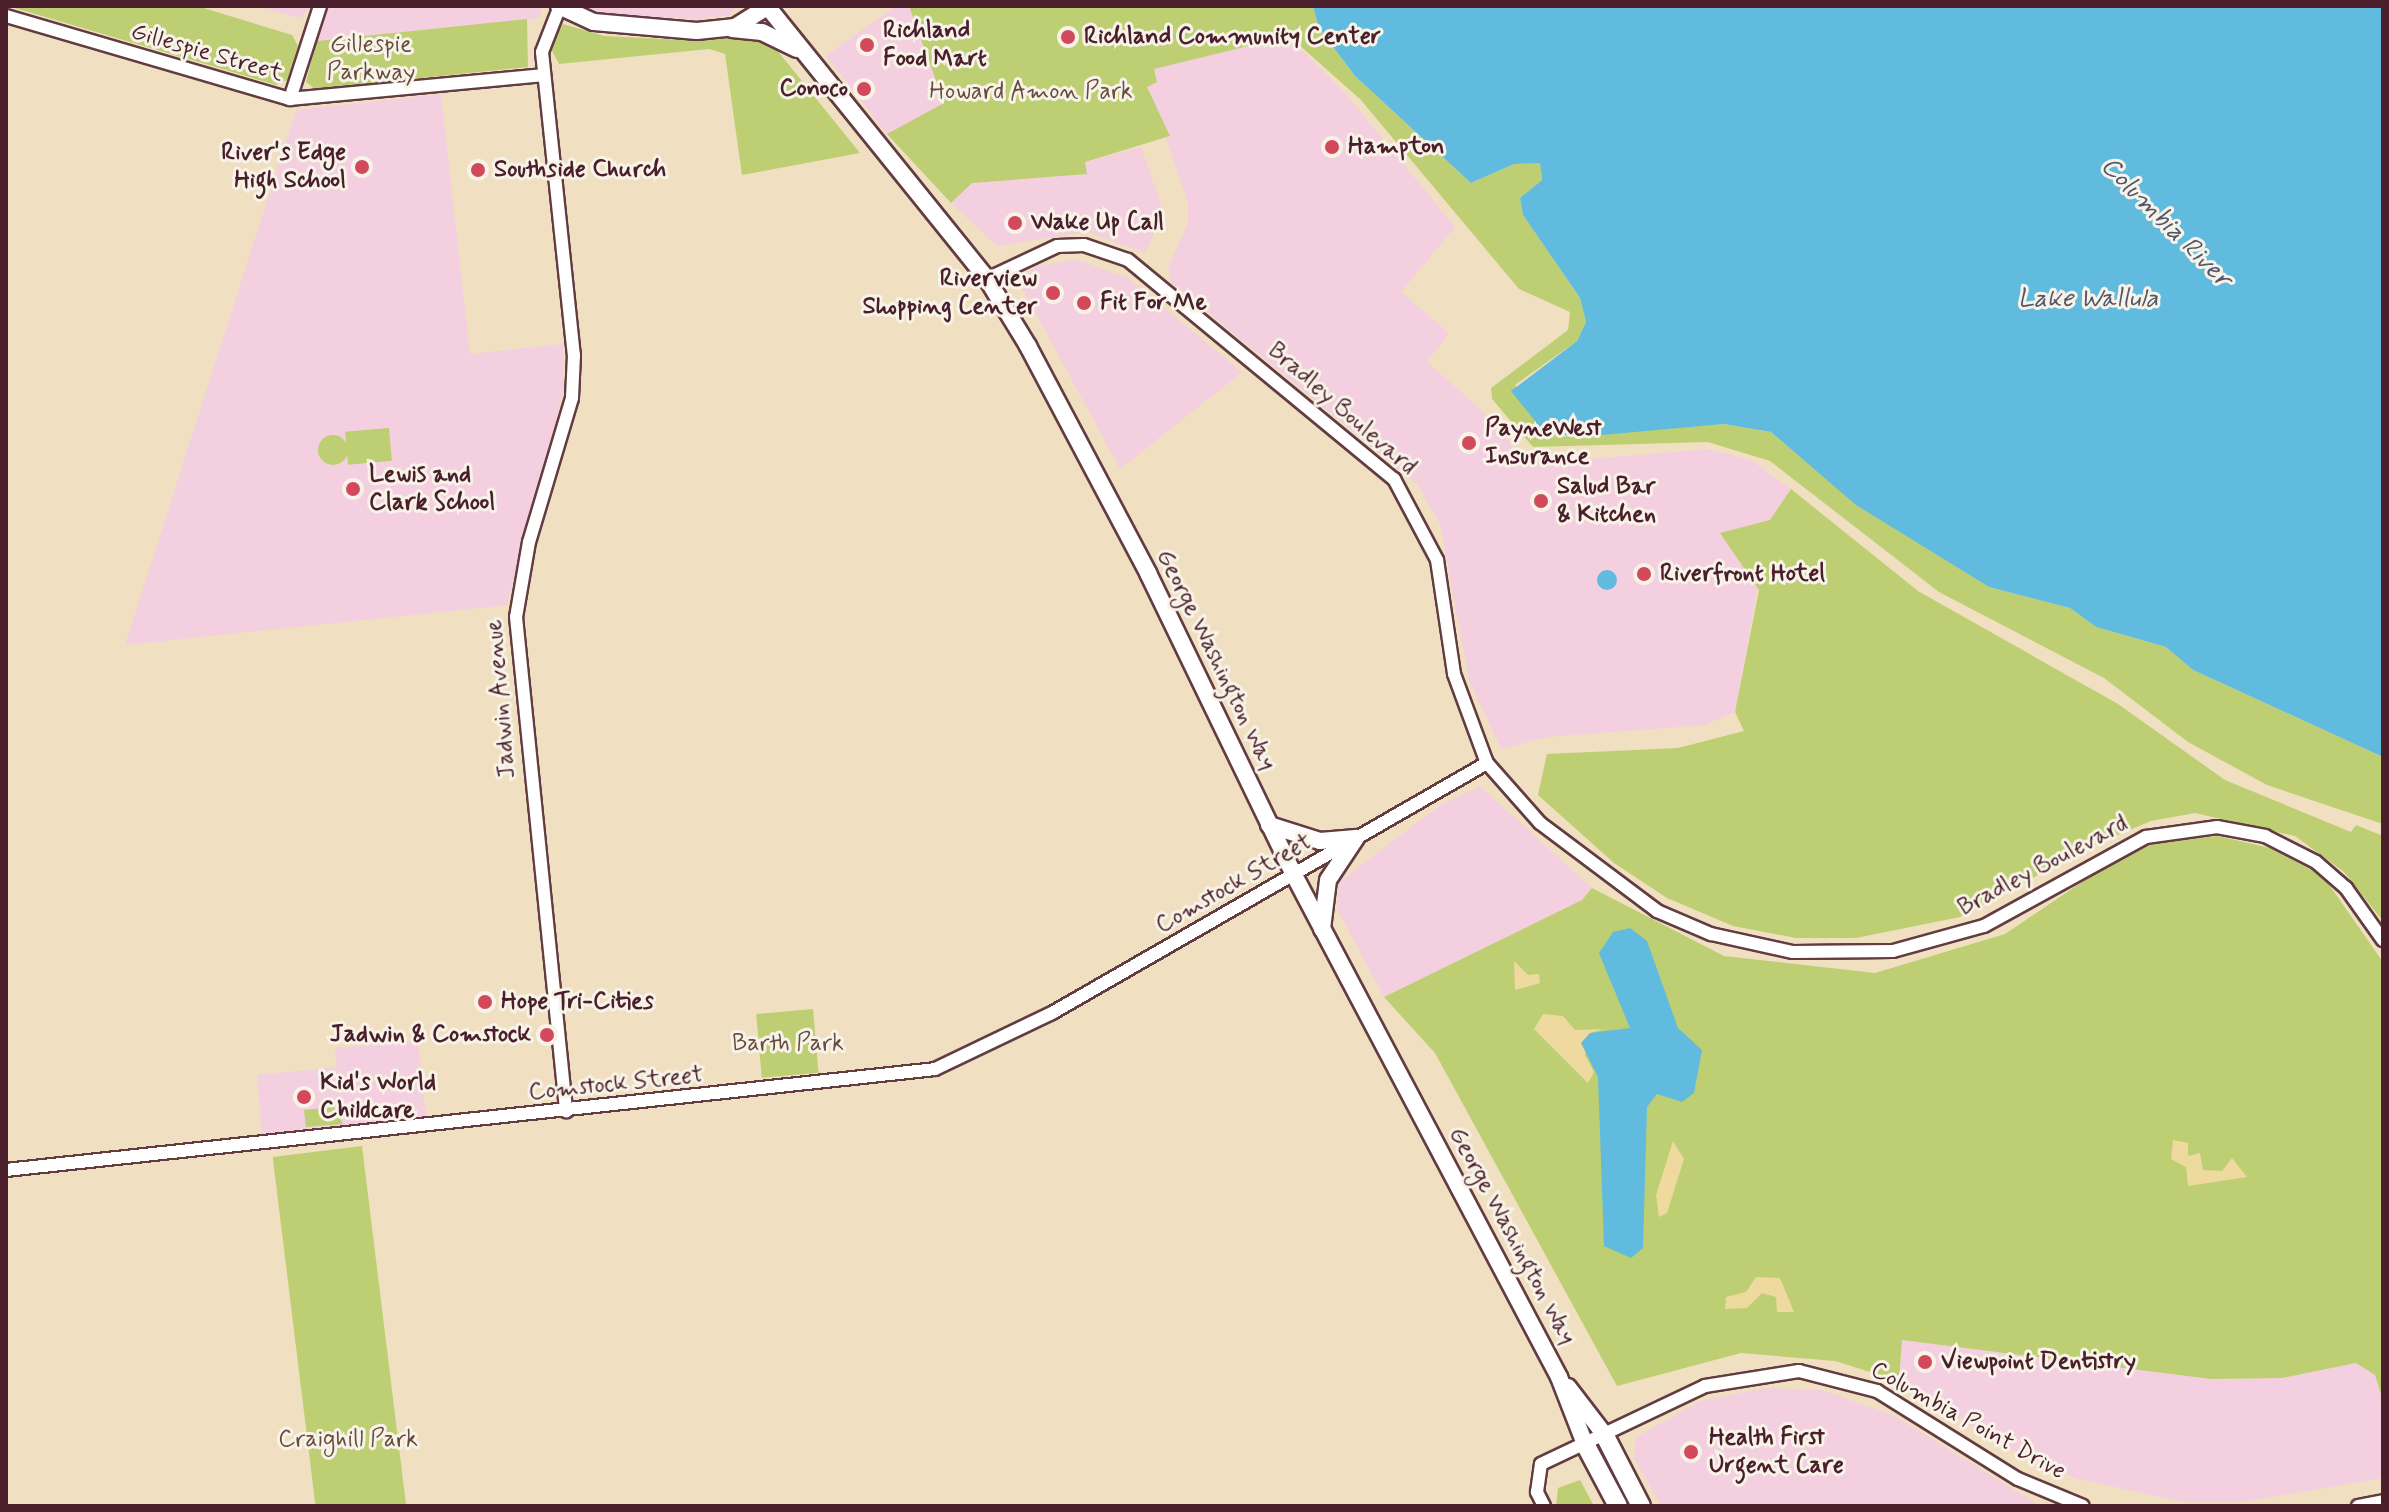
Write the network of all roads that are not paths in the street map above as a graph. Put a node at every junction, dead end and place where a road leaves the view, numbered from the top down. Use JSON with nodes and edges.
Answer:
{"nodes":[{"id":1,"x":320,"y":6,"type":"edge"},
{"id":2,"x":560,"y":6,"type":"edge"},
{"id":3,"x":767,"y":6,"type":"edge"},
{"id":4,"x":6,"y":16,"type":"edge"},
{"id":5,"x":727,"y":30,"type":"junction"},
{"id":6,"x":805,"y":54,"type":"junction"},
{"id":7,"x":544,"y":75,"type":"junction"},
{"id":8,"x":290,"y":99,"type":"junction"},
{"id":9,"x":987,"y":279,"type":"junction"},
{"id":10,"x":1487,"y":763,"type":"junction"},
{"id":11,"x":1269,"y":825,"type":"junction"},
{"id":12,"x":1356,"y":838,"type":"junction"},
{"id":13,"x":1294,"y":875,"type":"junction"},
{"id":14,"x":1322,"y":929,"type":"junction"},
{"id":15,"x":2383,"y":940,"type":"edge"},
{"id":16,"x":566,"y":1111,"type":"junction"},
{"id":17,"x":6,"y":1170,"type":"edge"},
{"id":18,"x":1559,"y":1377,"type":"junction"},
{"id":19,"x":1604,"y":1434,"type":"junction"},
{"id":20,"x":1585,"y":1444,"type":"junction"},
{"id":21,"x":2383,"y":1501,"type":"edge"},
{"id":22,"x":1544,"y":1506,"type":"edge"},
{"id":23,"x":1618,"y":1506,"type":"edge"},
{"id":24,"x":1641,"y":1506,"type":"edge"},
{"id":25,"x":2083,"y":1506,"type":"edge"},
{"id":26,"x":2358,"y":1506,"type":"edge"}],
"edges":[{"from":1,"to":8,"type":"street"},
{"from":2,"to":5,"type":"main road","name":"Jadwin Avenue"},
{"from":2,"to":7,"type":"street","name":"Jadwin Avenue"},
{"from":3,"to":5,"type":"main road"},
{"from":3,"to":6,"type":"main road","name":"George Washington Way"},
{"from":4,"to":8,"type":"street","name":"Gillespie Street"},
{"from":5,"to":6,"type":"main road","name":"Jadwin Avenue"},
{"from":6,"to":9,"type":"main road","name":"George Washington Way"},
{"from":7,"to":8,"type":"street","name":"Gillespie Street"},
{"from":7,"to":16,"type":"street","name":"Jadwin Avenue"},
{"from":9,"to":10,"type":"street","name":"Bradley Boulevard"},
{"from":9,"to":11,"type":"main road","name":"George Washington Way"},
{"from":10,"to":12,"type":"street","name":"Comstock Street"},
{"from":10,"to":15,"type":"street","name":"Bradley Boulevard"},
{"from":11,"to":12,"type":"main road"},
{"from":11,"to":13,"type":"main road","name":"George Washington Way"},
{"from":12,"to":13,"type":"street","name":"Comstock Street"},
{"from":12,"to":14,"type":"main road"},
{"from":13,"to":14,"type":"main road","name":"George Washington Way"},
{"from":13,"to":16,"type":"street","name":"Comstock Street"},
{"from":14,"to":18,"type":"main road","name":"George Washington Way"},
{"from":16,"to":17,"type":"street","name":"Comstock Street"},
{"from":18,"to":19,"type":"main road","name":"George Washington Way"},
{"from":18,"to":20,"type":"main road","name":"George Washington Way"},
{"from":19,"to":20,"type":"street","name":"Columbia Point Drive"},
{"from":19,"to":24,"type":"highway","name":"George Washington Way"},
{"from":19,"to":25,"type":"street","name":"Columbia Point Drive"},
{"from":20,"to":22,"type":"street","name":"Columbia Point Drive"},
{"from":20,"to":23,"type":"highway","name":"George Washington Way"},
{"from":21,"to":26,"type":"street"}]}
